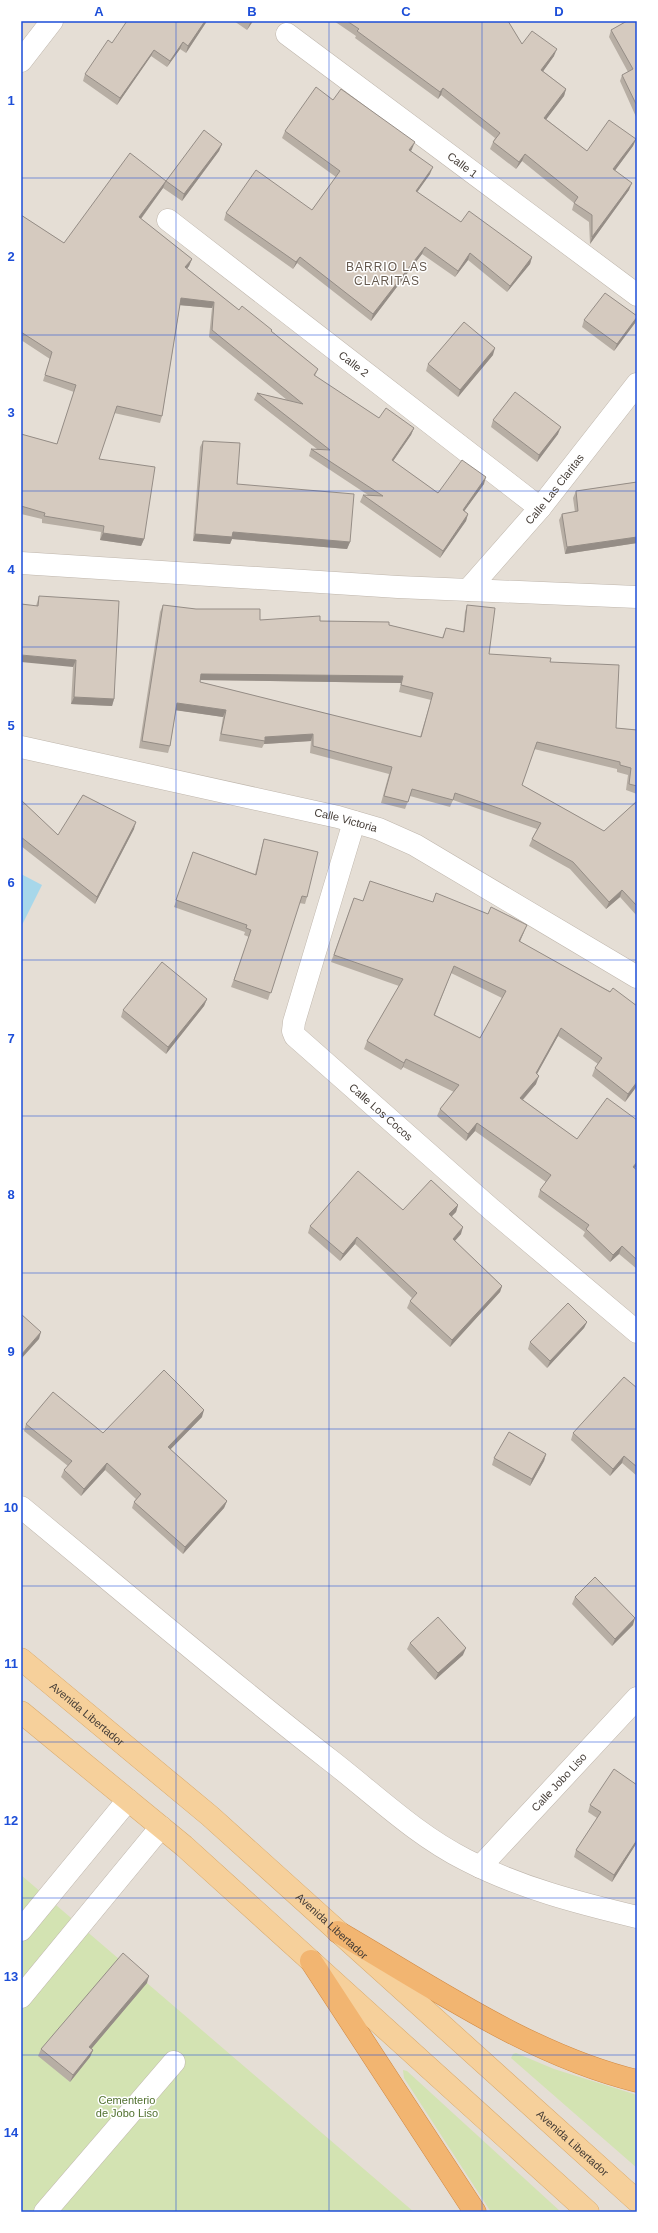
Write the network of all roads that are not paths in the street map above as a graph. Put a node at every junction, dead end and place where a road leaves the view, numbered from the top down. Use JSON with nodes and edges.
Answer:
{"nodes":[{"id":1,"x":52,"y":21,"type":"edge"},
{"id":2,"x":287,"y":34,"type":"dead end"},
{"id":3,"x":21,"y":61,"type":"edge"},
{"id":4,"x":168,"y":220,"type":"dead end"},
{"id":5,"x":637,"y":295,"type":"edge"},
{"id":6,"x":637,"y":384,"type":"edge"},
{"id":7,"x":540,"y":508,"type":"junction"},
{"id":8,"x":21,"y":563,"type":"edge"},
{"id":9,"x":468,"y":590,"type":"junction"},
{"id":10,"x":637,"y":597,"type":"edge"},
{"id":11,"x":21,"y":747,"type":"edge"},
{"id":12,"x":354,"y":822,"type":"junction"},
{"id":13,"x":637,"y":977,"type":"edge"},
{"id":14,"x":637,"y":1332,"type":"edge"},
{"id":15,"x":21,"y":1507,"type":"edge"},
{"id":16,"x":21,"y":1659,"type":"edge"},
{"id":17,"x":637,"y":1698,"type":"edge"},
{"id":18,"x":21,"y":1712,"type":"edge"},
{"id":19,"x":128,"y":1800,"type":"junction"},
{"id":20,"x":161,"y":1827,"type":"junction"},
{"id":21,"x":480,"y":1867,"type":"junction"},
{"id":22,"x":637,"y":1917,"type":"edge"},
{"id":23,"x":21,"y":1930,"type":"edge"},
{"id":24,"x":338,"y":1932,"type":"junction"},
{"id":25,"x":311,"y":1961,"type":"junction"},
{"id":26,"x":21,"y":1997,"type":"edge"},
{"id":27,"x":174,"y":2062,"type":"dead end"},
{"id":28,"x":637,"y":2081,"type":"edge"},
{"id":29,"x":637,"y":2202,"type":"edge"},
{"id":30,"x":45,"y":2212,"type":"edge"},
{"id":31,"x":475,"y":2212,"type":"edge"},
{"id":32,"x":588,"y":2212,"type":"edge"}],
"edges":[{"from":1,"to":3,"type":"street"},
{"from":2,"to":5,"type":"street","name":"Calle 1"},
{"from":4,"to":7,"type":"street","name":"Calle 2"},
{"from":6,"to":7,"type":"street","name":"Calle Las Claritas"},
{"from":7,"to":9,"type":"street","name":"Calle Las Claritas"},
{"from":8,"to":9,"type":"street"},
{"from":9,"to":10,"type":"street"},
{"from":11,"to":12,"type":"street","name":"Calle Victoria"},
{"from":12,"to":13,"type":"street","name":"Calle Victoria"},
{"from":12,"to":14,"type":"street","name":"Calle Los Cocos"},
{"from":15,"to":21,"type":"street"},
{"from":16,"to":24,"type":"main road","name":"Avenida Libertador"},
{"from":17,"to":21,"type":"street","name":"Calle Jobo Liso"},
{"from":18,"to":19,"type":"main road"},
{"from":19,"to":20,"type":"main road"},
{"from":19,"to":23,"type":"street"},
{"from":20,"to":25,"type":"main road"},
{"from":20,"to":26,"type":"street"},
{"from":21,"to":22,"type":"street"},
{"from":24,"to":28,"type":"highway"},
{"from":24,"to":29,"type":"main road","name":"Avenida Libertador"},
{"from":25,"to":31,"type":"highway"},
{"from":25,"to":32,"type":"main road"},
{"from":27,"to":30,"type":"street"}]}
